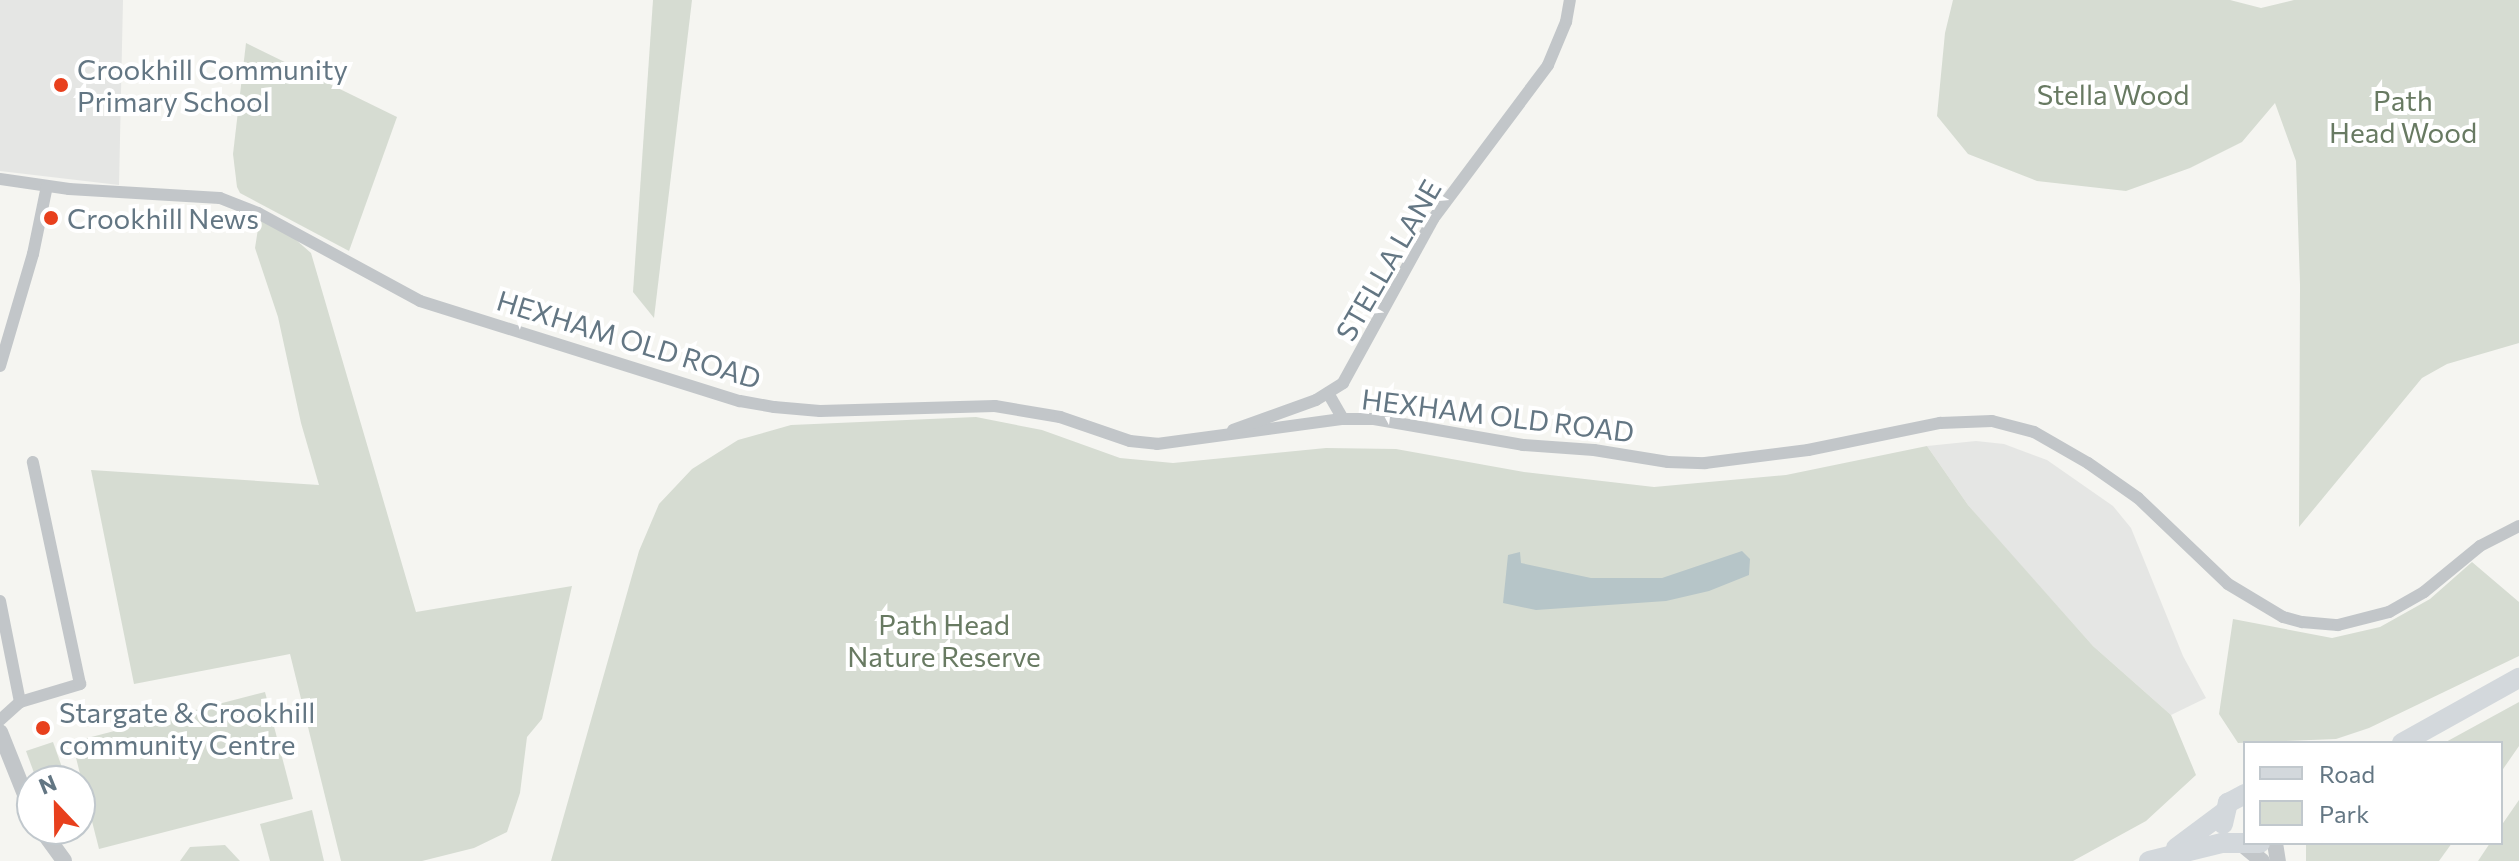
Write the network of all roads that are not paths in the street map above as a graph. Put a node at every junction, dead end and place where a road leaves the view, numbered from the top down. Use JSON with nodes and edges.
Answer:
{"nodes":[{"id":1,"x":1570,"y":0,"type":"edge"},
{"id":2,"x":0,"y":179,"type":"edge"},
{"id":3,"x":47,"y":186,"type":"junction"},
{"id":4,"x":5,"y":334,"type":"edge"},
{"id":5,"x":0,"y":366,"type":"edge"},
{"id":6,"x":1328,"y":393,"type":"junction"},
{"id":7,"x":1343,"y":419,"type":"junction"},
{"id":8,"x":1213,"y":438,"type":"junction"},
{"id":9,"x":33,"y":462,"type":"dead end"},
{"id":10,"x":2519,"y":526,"type":"edge"},
{"id":11,"x":0,"y":601,"type":"edge"},
{"id":12,"x":2519,"y":678,"type":"edge"},
{"id":13,"x":20,"y":702,"type":"junction"},
{"id":14,"x":0,"y":720,"type":"edge"},
{"id":15,"x":0,"y":732,"type":"edge"},
{"id":16,"x":2406,"y":741,"type":"edge"},
{"id":17,"x":16,"y":772,"type":"edge"},
{"id":18,"x":2243,"y":795,"type":"edge"},
{"id":19,"x":2223,"y":813,"type":"junction"},
{"id":20,"x":2243,"y":841,"type":"edge"},
{"id":21,"x":2243,"y":845,"type":"edge"},
{"id":22,"x":2248,"y":845,"type":"edge"},
{"id":23,"x":2158,"y":858,"type":"edge"},
{"id":24,"x":2262,"y":861,"type":"edge"}],
"edges":[{"from":1,"to":6,"type":"street","name":"STELLA LANE"},
{"from":2,"to":3,"type":"street","name":"HEXHAM OLD ROAD"},
{"from":3,"to":4,"type":"street"},
{"from":3,"to":8,"type":"street","name":"HEXHAM OLD ROAD"},
{"from":4,"to":5,"type":"street"},
{"from":6,"to":7,"type":"street"},
{"from":6,"to":8,"type":"street","name":"STELLA LANE"},
{"from":7,"to":8,"type":"street","name":"HEXHAM OLD ROAD"},
{"from":7,"to":10,"type":"street","name":"HEXHAM OLD ROAD"},
{"from":9,"to":13,"type":"street"},
{"from":11,"to":13,"type":"street"},
{"from":12,"to":16,"type":"main road"},
{"from":13,"to":14,"type":"street"},
{"from":15,"to":17,"type":"street"},
{"from":18,"to":19,"type":"main road"},
{"from":19,"to":20,"type":"main road"},
{"from":19,"to":23,"type":"main road"},
{"from":21,"to":23,"type":"main road"},
{"from":22,"to":24,"type":"street"}]}
